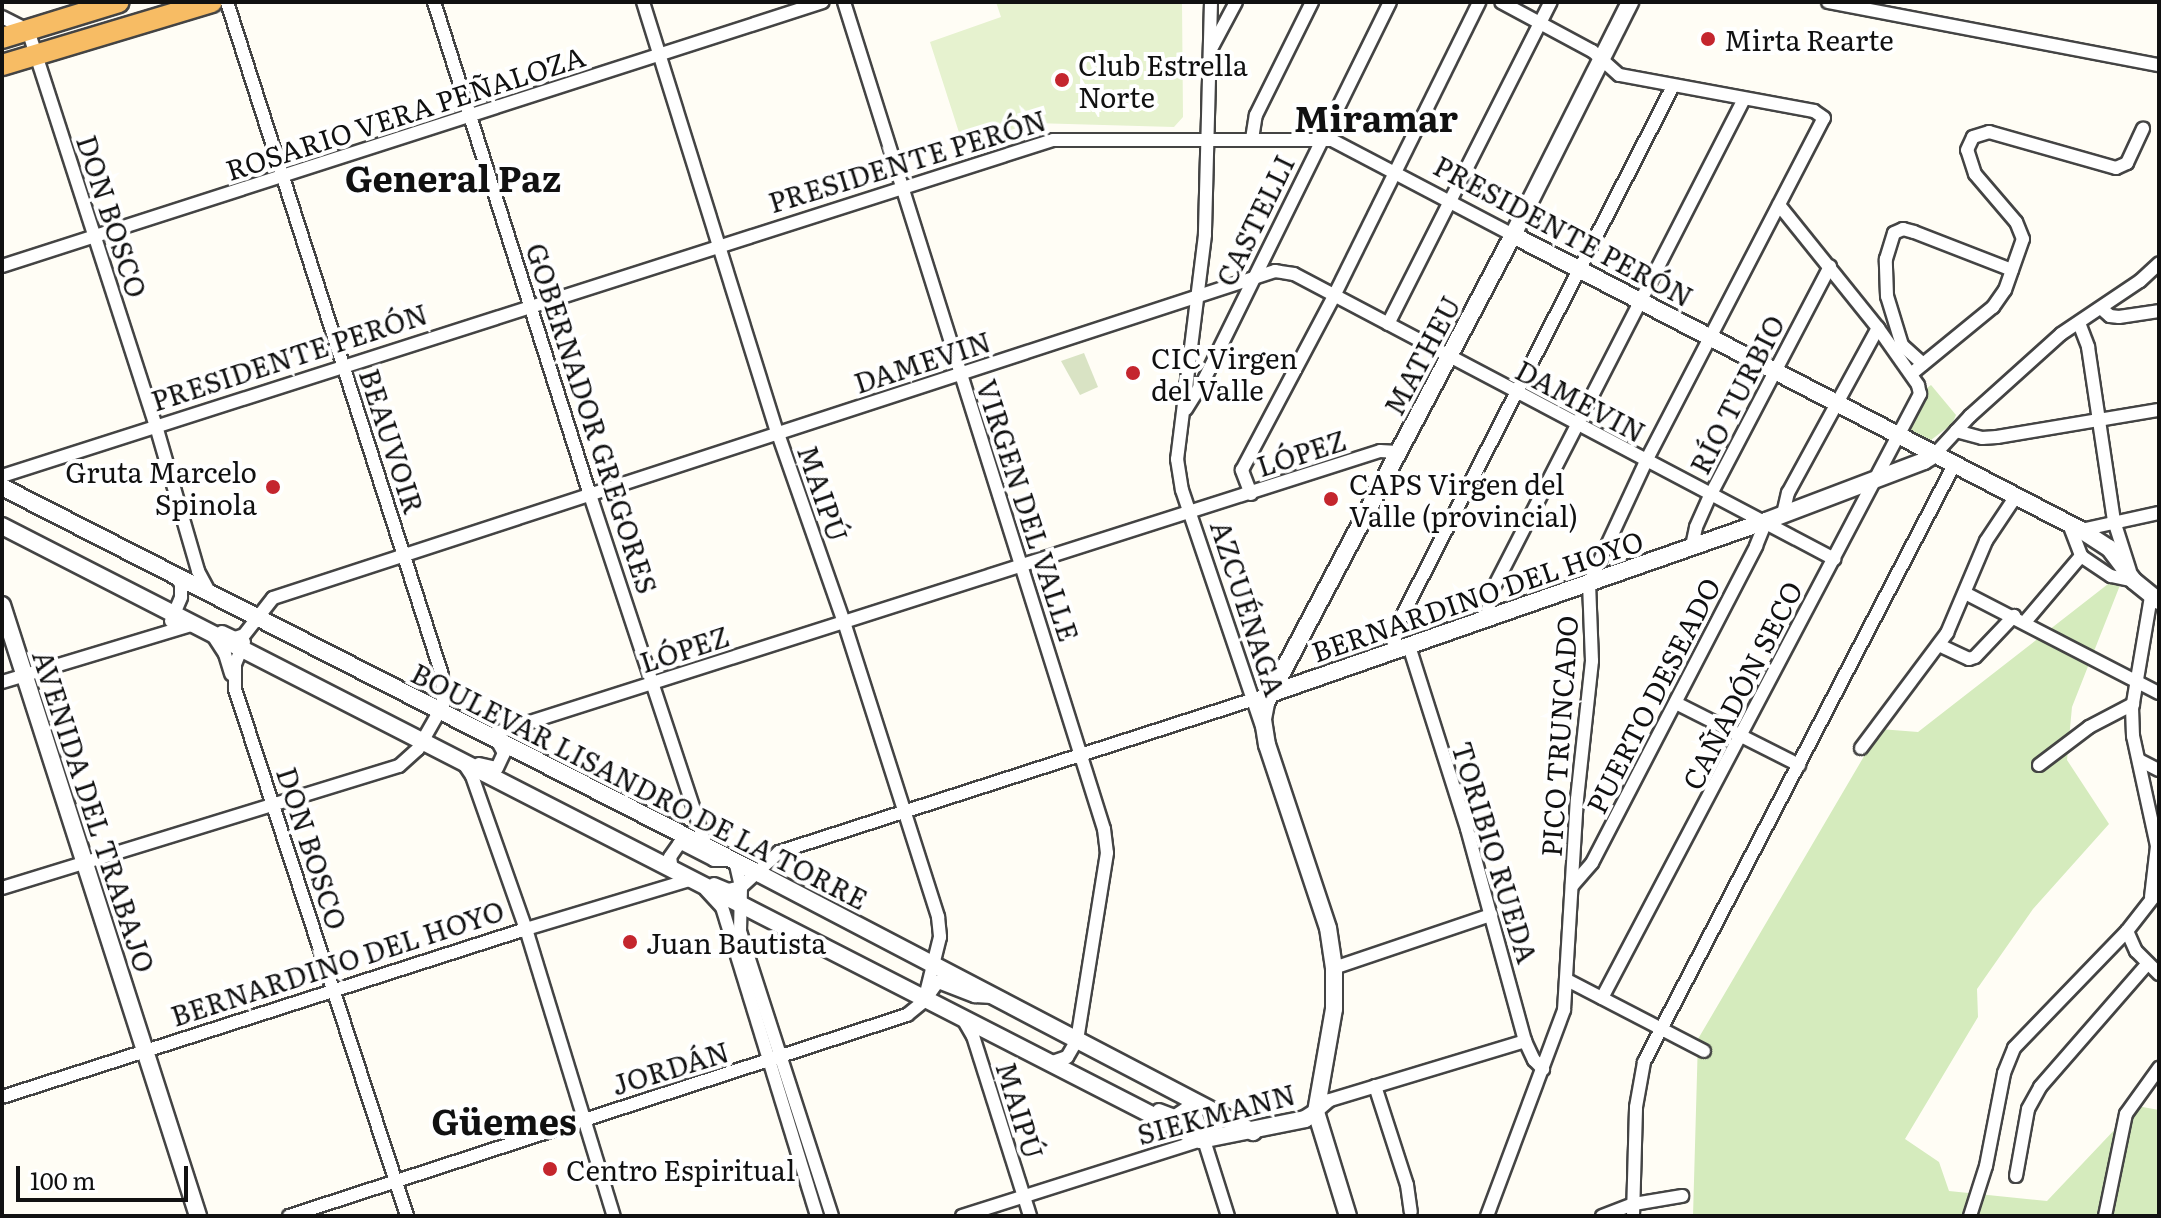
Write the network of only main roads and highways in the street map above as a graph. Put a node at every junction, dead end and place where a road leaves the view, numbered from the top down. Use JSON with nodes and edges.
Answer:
{"nodes":[{"id":1,"x":119,"y":2,"type":"edge"},
{"id":2,"x":212,"y":2,"type":"edge"},
{"id":3,"x":2,"y":38,"type":"edge"},
{"id":4,"x":2,"y":65,"type":"edge"}],
"edges":[{"from":1,"to":3,"type":"highway"},
{"from":2,"to":4,"type":"highway"}]}
